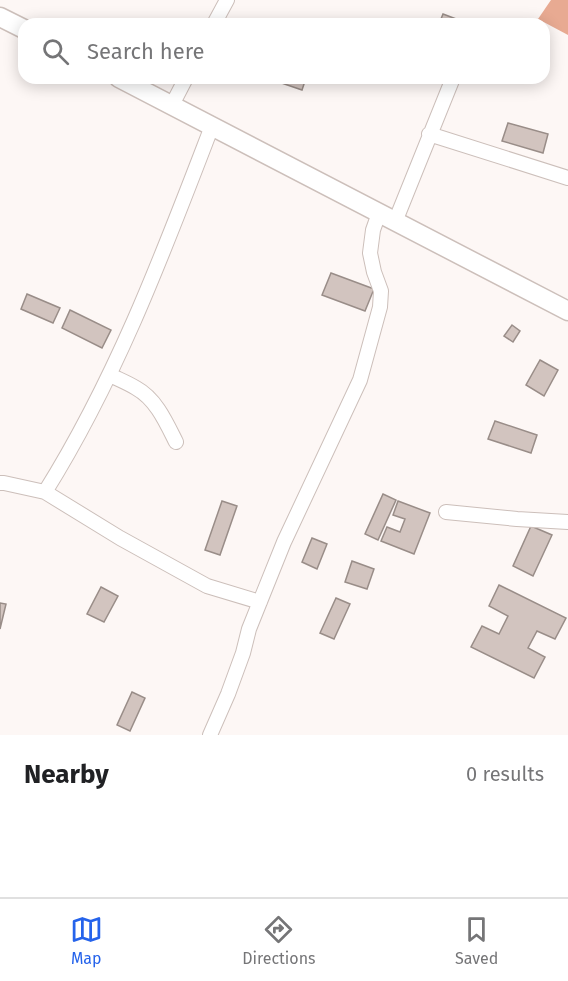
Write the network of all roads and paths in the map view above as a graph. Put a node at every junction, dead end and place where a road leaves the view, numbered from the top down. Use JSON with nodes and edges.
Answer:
{"nodes":[{"id":1,"x":227,"y":0,"type":"edge"},
{"id":2,"x":0,"y":17,"type":"edge"},
{"id":3,"x":217,"y":18,"type":"edge"},
{"id":4,"x":18,"y":26,"type":"edge"},
{"id":5,"x":131,"y":84,"type":"edge"},
{"id":6,"x":183,"y":84,"type":"edge"},
{"id":7,"x":450,"y":84,"type":"edge"},
{"id":8,"x":172,"y":105,"type":"junction"},
{"id":9,"x":212,"y":126,"type":"junction"},
{"id":10,"x":429,"y":134,"type":"junction"},
{"id":11,"x":568,"y":178,"type":"edge"},
{"id":12,"x":387,"y":218,"type":"junction"},
{"id":13,"x":568,"y":311,"type":"edge"},
{"id":14,"x":110,"y":375,"type":"junction"},
{"id":15,"x":176,"y":442,"type":"dead end"},
{"id":16,"x":0,"y":483,"type":"edge"},
{"id":17,"x":45,"y":492,"type":"junction"},
{"id":18,"x":446,"y":512,"type":"dead end"},
{"id":19,"x":568,"y":522,"type":"edge"},
{"id":20,"x":260,"y":602,"type":"junction"},
{"id":21,"x":210,"y":735,"type":"edge"}],
"edges":[{"from":1,"to":3,"type":"street"},
{"from":2,"to":4,"type":"street"},
{"from":5,"to":8,"type":"street"},
{"from":6,"to":8,"type":"street"},
{"from":7,"to":10,"type":"street"},
{"from":8,"to":9,"type":"street"},
{"from":9,"to":12,"type":"street"},
{"from":9,"to":14,"type":"street"},
{"from":10,"to":11,"type":"street"},
{"from":10,"to":12,"type":"street"},
{"from":12,"to":13,"type":"street"},
{"from":12,"to":20,"type":"street"},
{"from":14,"to":15,"type":"street"},
{"from":14,"to":17,"type":"street"},
{"from":16,"to":17,"type":"street"},
{"from":17,"to":20,"type":"street"},
{"from":18,"to":19,"type":"street"},
{"from":20,"to":21,"type":"street"}]}
